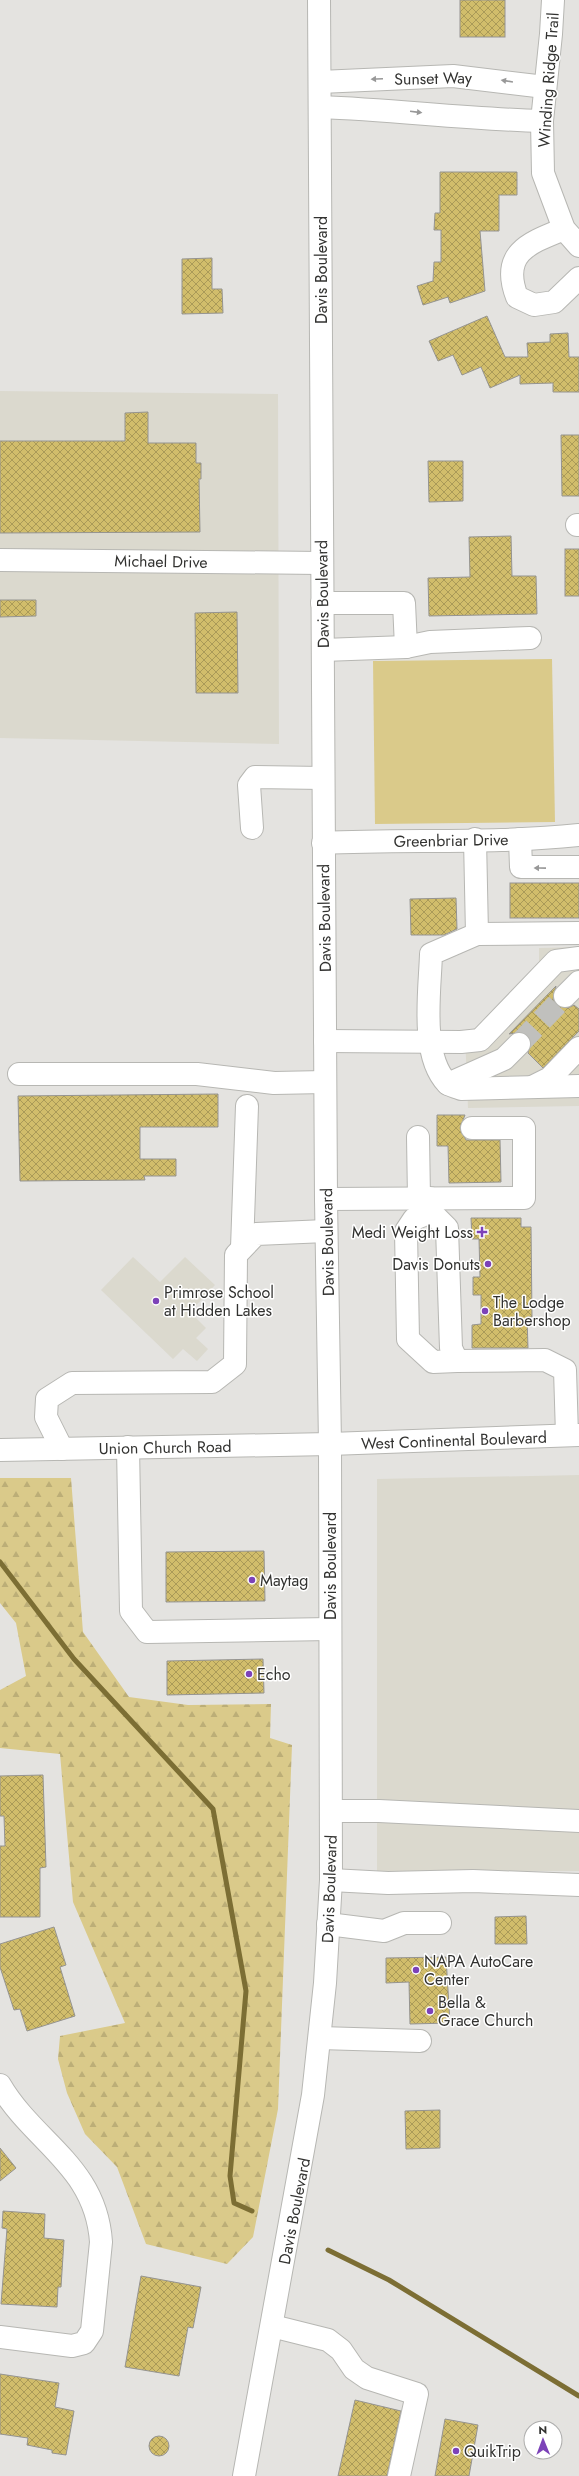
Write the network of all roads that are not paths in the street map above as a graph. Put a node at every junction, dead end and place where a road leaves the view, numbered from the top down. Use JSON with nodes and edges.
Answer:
{"nodes":[{"id":1,"x":319,"y":0,"type":"edge"},
{"id":2,"x":553,"y":0,"type":"edge"},
{"id":3,"x":320,"y":82,"type":"junction"},
{"id":4,"x":545,"y":87,"type":"junction"},
{"id":5,"x":321,"y":107,"type":"junction"},
{"id":6,"x":542,"y":121,"type":"junction"},
{"id":7,"x":564,"y":229,"type":"junction"},
{"id":8,"x":579,"y":246,"type":"edge"},
{"id":9,"x":579,"y":278,"type":"edge"},
{"id":10,"x":0,"y":560,"type":"edge"},
{"id":11,"x":321,"y":563,"type":"junction"},
{"id":12,"x":322,"y":603,"type":"junction"},
{"id":13,"x":530,"y":638,"type":"dead end"},
{"id":14,"x":406,"y":647,"type":"junction"},
{"id":15,"x":323,"y":650,"type":"junction"},
{"id":16,"x":323,"y":778,"type":"junction"},
{"id":17,"x":252,"y":828,"type":"dead end"},
{"id":18,"x":579,"y":835,"type":"edge"},
{"id":19,"x":475,"y":839,"type":"junction"},
{"id":20,"x":520,"y":839,"type":"junction"},
{"id":21,"x":323,"y":843,"type":"junction"},
{"id":22,"x":579,"y":867,"type":"edge"},
{"id":23,"x":579,"y":932,"type":"edge"},
{"id":24,"x":477,"y":934,"type":"junction"},
{"id":25,"x":579,"y":958,"type":"edge"},
{"id":26,"x":429,"y":1040,"type":"junction"},
{"id":27,"x":325,"y":1041,"type":"junction"},
{"id":28,"x":519,"y":1044,"type":"tunnel mouth"},
{"id":29,"x":579,"y":1048,"type":"edge"},
{"id":30,"x":19,"y":1074,"type":"dead end"},
{"id":31,"x":325,"y":1082,"type":"junction"},
{"id":32,"x":448,"y":1084,"type":"junction"},
{"id":33,"x":579,"y":1086,"type":"edge"},
{"id":34,"x":532,"y":1087,"type":"junction"},
{"id":35,"x":247,"y":1106,"type":"dead end"},
{"id":36,"x":472,"y":1128,"type":"dead end"},
{"id":37,"x":418,"y":1136,"type":"dead end"},
{"id":38,"x":326,"y":1199,"type":"junction"},
{"id":39,"x":426,"y":1203,"type":"junction"},
{"id":40,"x":326,"y":1231,"type":"junction"},
{"id":41,"x":242,"y":1248,"type":"junction"},
{"id":42,"x":457,"y":1361,"type":"junction"},
{"id":43,"x":573,"y":1435,"type":"edge"},
{"id":44,"x":330,"y":1444,"type":"junction"},
{"id":45,"x":128,"y":1448,"type":"junction"},
{"id":46,"x":62,"y":1449,"type":"junction"},
{"id":47,"x":0,"y":1450,"type":"edge"},
{"id":48,"x":330,"y":1629,"type":"junction"},
{"id":49,"x":331,"y":1811,"type":"junction"},
{"id":50,"x":579,"y":1821,"type":"edge"},
{"id":51,"x":330,"y":1880,"type":"junction"},
{"id":52,"x":579,"y":1885,"type":"edge"},
{"id":53,"x":440,"y":1923,"type":"dead end"},
{"id":54,"x":328,"y":1924,"type":"junction"},
{"id":55,"x":320,"y":2038,"type":"junction"},
{"id":56,"x":420,"y":2041,"type":"dead end"},
{"id":57,"x":0,"y":2085,"type":"edge"},
{"id":58,"x":272,"y":2326,"type":"junction"},
{"id":59,"x":0,"y":2337,"type":"edge"},
{"id":60,"x":244,"y":2476,"type":"edge"},
{"id":61,"x":399,"y":2476,"type":"edge"}],
"edges":[{"from":1,"to":3,"type":"main road","name":"Davis Boulevard"},
{"from":2,"to":4,"type":"main road","name":"Winding Ridge Trail"},
{"from":4,"to":3,"type":"main road","name":"Sunset Way","one_way":true},
{"from":3,"to":5,"type":"main road","name":"Davis Boulevard"},
{"from":4,"to":6,"type":"main road","name":"Winding Ridge Trail"},
{"from":5,"to":6,"type":"main road","name":"Sunset Way","one_way":true},
{"from":5,"to":11,"type":"main road","name":"Davis Boulevard"},
{"from":6,"to":7,"type":"main road","name":"Winding Ridge Trail"},
{"from":7,"to":8,"type":"main road","name":"Winding Ridge Trail"},
{"from":7,"to":9,"type":"main road"},
{"from":10,"to":11,"type":"main road","name":"Michael Drive"},
{"from":11,"to":12,"type":"main road","name":"Davis Boulevard"},
{"from":12,"to":14,"type":"main road"},
{"from":12,"to":15,"type":"main road","name":"Davis Boulevard"},
{"from":13,"to":14,"type":"main road"},
{"from":14,"to":15,"type":"main road"},
{"from":15,"to":16,"type":"main road","name":"Davis Boulevard"},
{"from":16,"to":17,"type":"main road"},
{"from":16,"to":21,"type":"main road","name":"Davis Boulevard"},
{"from":18,"to":20,"type":"main road","name":"Greenbriar Drive"},
{"from":19,"to":20,"type":"main road","name":"Greenbriar Drive"},
{"from":19,"to":21,"type":"main road","name":"Greenbriar Drive"},
{"from":19,"to":24,"type":"main road"},
{"from":22,"to":20,"type":"main road","one_way":true},
{"from":21,"to":27,"type":"main road","name":"Davis Boulevard"},
{"from":23,"to":24,"type":"main road"},
{"from":24,"to":26,"type":"main road"},
{"from":25,"to":26,"type":"main road"},
{"from":26,"to":27,"type":"main road"},
{"from":26,"to":32,"type":"main road"},
{"from":27,"to":31,"type":"main road","name":"Davis Boulevard"},
{"from":28,"to":32,"type":"main road"},
{"from":29,"to":34,"type":"main road"},
{"from":30,"to":31,"type":"main road"},
{"from":31,"to":38,"type":"main road","name":"Davis Boulevard"},
{"from":32,"to":34,"type":"main road"},
{"from":33,"to":34,"type":"main road"},
{"from":35,"to":41,"type":"main road"},
{"from":36,"to":39,"type":"main road"},
{"from":37,"to":39,"type":"main road"},
{"from":38,"to":39,"type":"main road"},
{"from":38,"to":40,"type":"main road","name":"Davis Boulevard"},
{"from":39,"to":42,"type":"main road"},
{"from":39,"to":42,"type":"main road"},
{"from":40,"to":41,"type":"main road"},
{"from":40,"to":44,"type":"main road","name":"Davis Boulevard"},
{"from":41,"to":46,"type":"main road"},
{"from":42,"to":43,"type":"main road"},
{"from":43,"to":44,"type":"main road","name":"West Continental Boulevard"},
{"from":44,"to":45,"type":"main road","name":"Union Church Road"},
{"from":44,"to":48,"type":"main road","name":"Davis Boulevard"},
{"from":45,"to":46,"type":"main road","name":"Union Church Road"},
{"from":45,"to":48,"type":"main road"},
{"from":46,"to":47,"type":"main road","name":"Union Church Road"},
{"from":48,"to":49,"type":"main road","name":"Davis Boulevard"},
{"from":49,"to":50,"type":"main road"},
{"from":49,"to":51,"type":"main road","name":"Davis Boulevard"},
{"from":51,"to":52,"type":"main road"},
{"from":51,"to":54,"type":"main road","name":"Davis Boulevard"},
{"from":53,"to":54,"type":"main road"},
{"from":54,"to":55,"type":"main road","name":"Davis Boulevard"},
{"from":55,"to":56,"type":"main road"},
{"from":55,"to":58,"type":"main road","name":"Davis Boulevard"},
{"from":57,"to":59,"type":"main road"},
{"from":58,"to":60,"type":"main road","name":"Davis Boulevard"},
{"from":58,"to":61,"type":"main road"}]}
